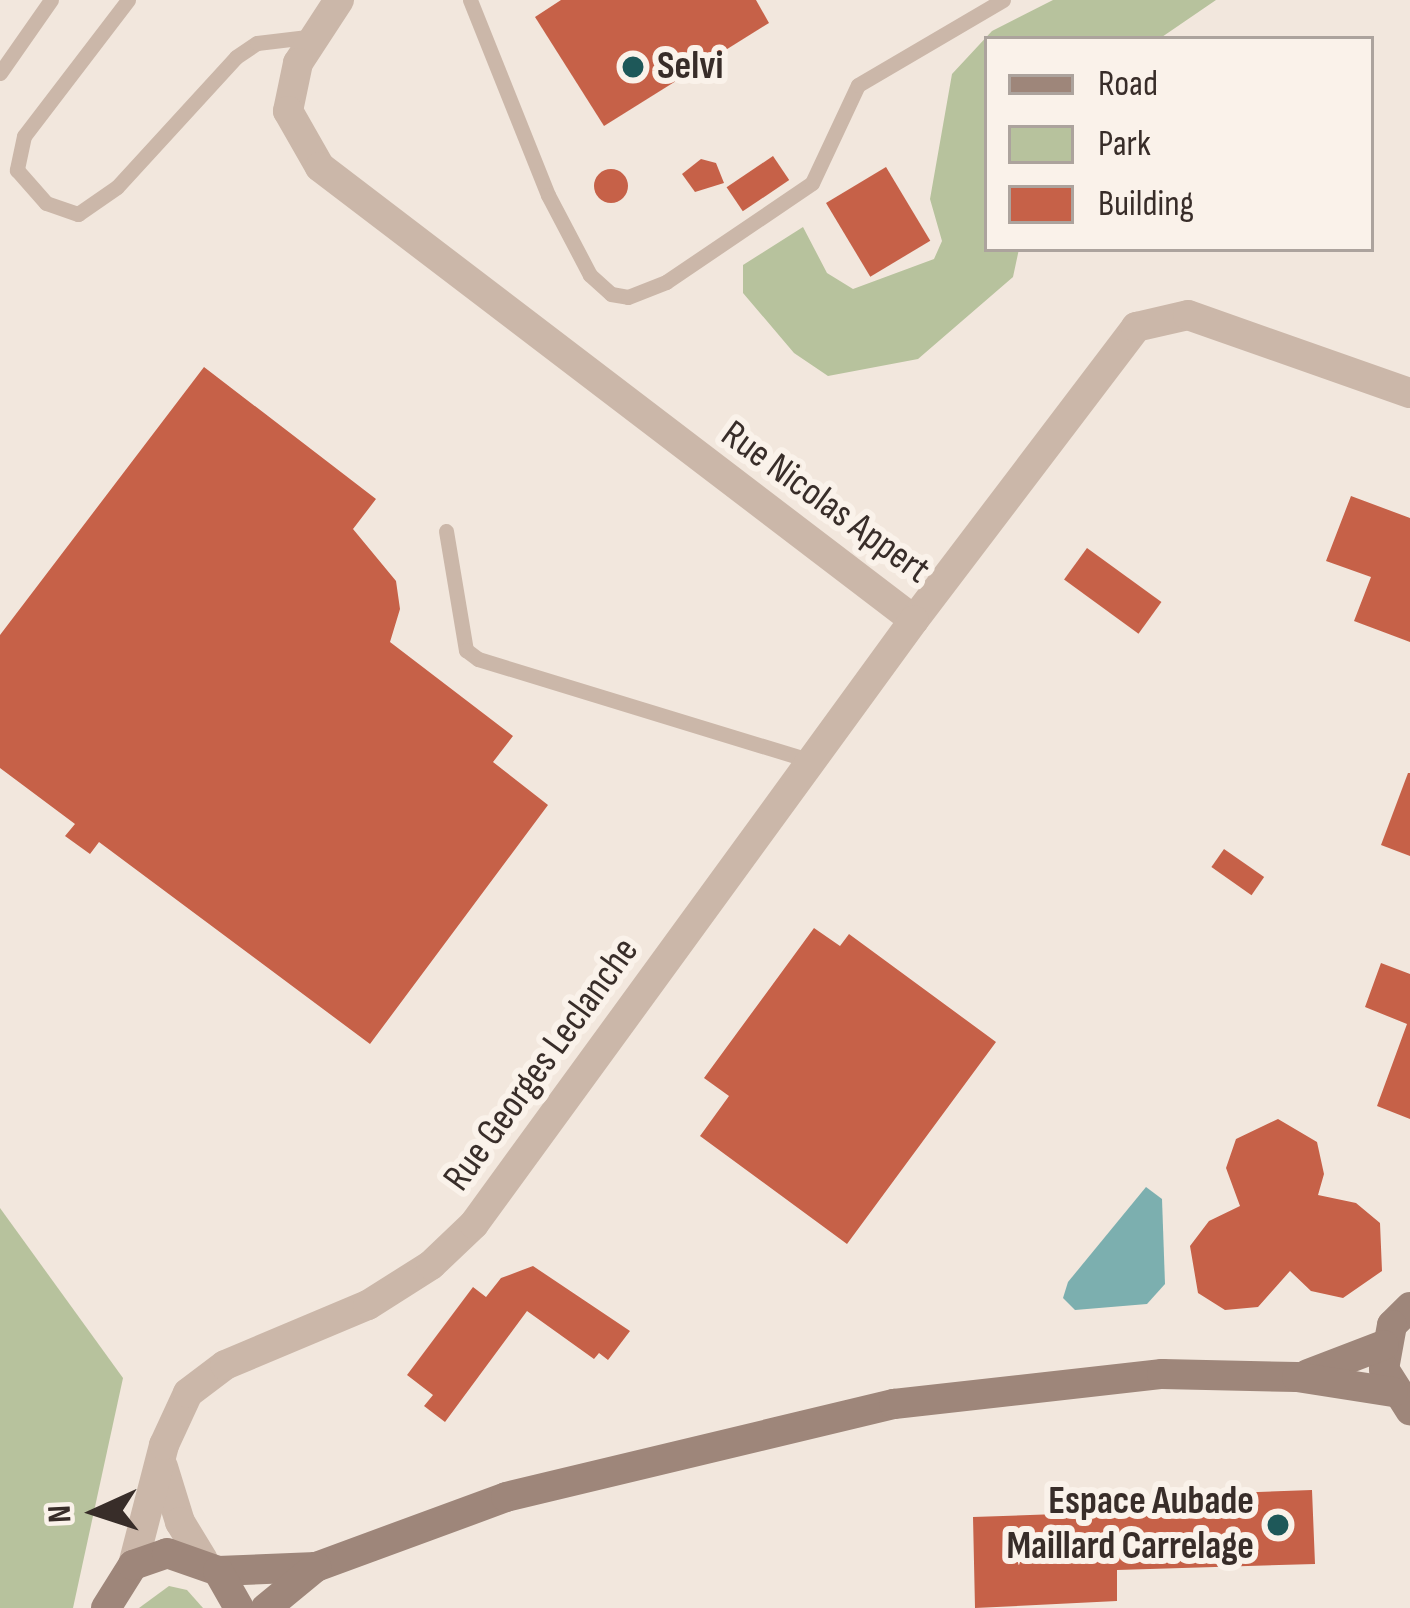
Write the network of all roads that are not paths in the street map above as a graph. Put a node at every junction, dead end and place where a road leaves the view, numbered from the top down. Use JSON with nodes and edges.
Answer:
{"nodes":[{"id":1,"x":51,"y":0,"type":"edge"},
{"id":2,"x":128,"y":0,"type":"edge"},
{"id":3,"x":339,"y":0,"type":"edge"},
{"id":4,"x":470,"y":0,"type":"edge"},
{"id":5,"x":1003,"y":0,"type":"edge"},
{"id":6,"x":316,"y":36,"type":"junction"},
{"id":7,"x":0,"y":73,"type":"edge"},
{"id":8,"x":1410,"y":393,"type":"edge"},
{"id":9,"x":446,"y":531,"type":"dead end"},
{"id":10,"x":914,"y":620,"type":"junction"},
{"id":11,"x":812,"y":761,"type":"junction"},
{"id":12,"x":1410,"y":1307,"type":"edge"},
{"id":13,"x":1384,"y":1345,"type":"junction"},
{"id":14,"x":1297,"y":1377,"type":"junction"},
{"id":15,"x":1405,"y":1410,"type":"edge"},
{"id":16,"x":161,"y":1461,"type":"junction"},
{"id":17,"x":133,"y":1565,"type":"junction"},
{"id":18,"x":211,"y":1565,"type":"junction"},
{"id":19,"x":316,"y":1567,"type":"junction"},
{"id":20,"x":106,"y":1608,"type":"edge"},
{"id":21,"x":239,"y":1608,"type":"edge"},
{"id":22,"x":266,"y":1608,"type":"edge"}],
"edges":[{"from":1,"to":7,"type":"lane"},
{"from":2,"to":6,"type":"lane"},
{"from":3,"to":6,"type":"street","name":"Rue Nicolas Appert"},
{"from":4,"to":5,"type":"lane"},
{"from":6,"to":10,"type":"street","name":"Rue Nicolas Appert"},
{"from":8,"to":10,"type":"street","name":"Rue Nicolas Appert"},
{"from":9,"to":11,"type":"lane"},
{"from":10,"to":11,"type":"street","name":"Rue Georges Leclanche"},
{"from":11,"to":16,"type":"street","name":"Rue Georges Leclanche"},
{"from":12,"to":13,"type":"main road"},
{"from":13,"to":14,"type":"main road"},
{"from":13,"to":15,"type":"main road"},
{"from":14,"to":15,"type":"main road"},
{"from":14,"to":19,"type":"main road"},
{"from":16,"to":17,"type":"street","name":"Rue Georges Leclanche"},
{"from":16,"to":18,"type":"street"},
{"from":17,"to":18,"type":"main road"},
{"from":17,"to":20,"type":"main road"},
{"from":18,"to":19,"type":"main road"},
{"from":18,"to":21,"type":"main road"},
{"from":19,"to":22,"type":"main road"}]}
